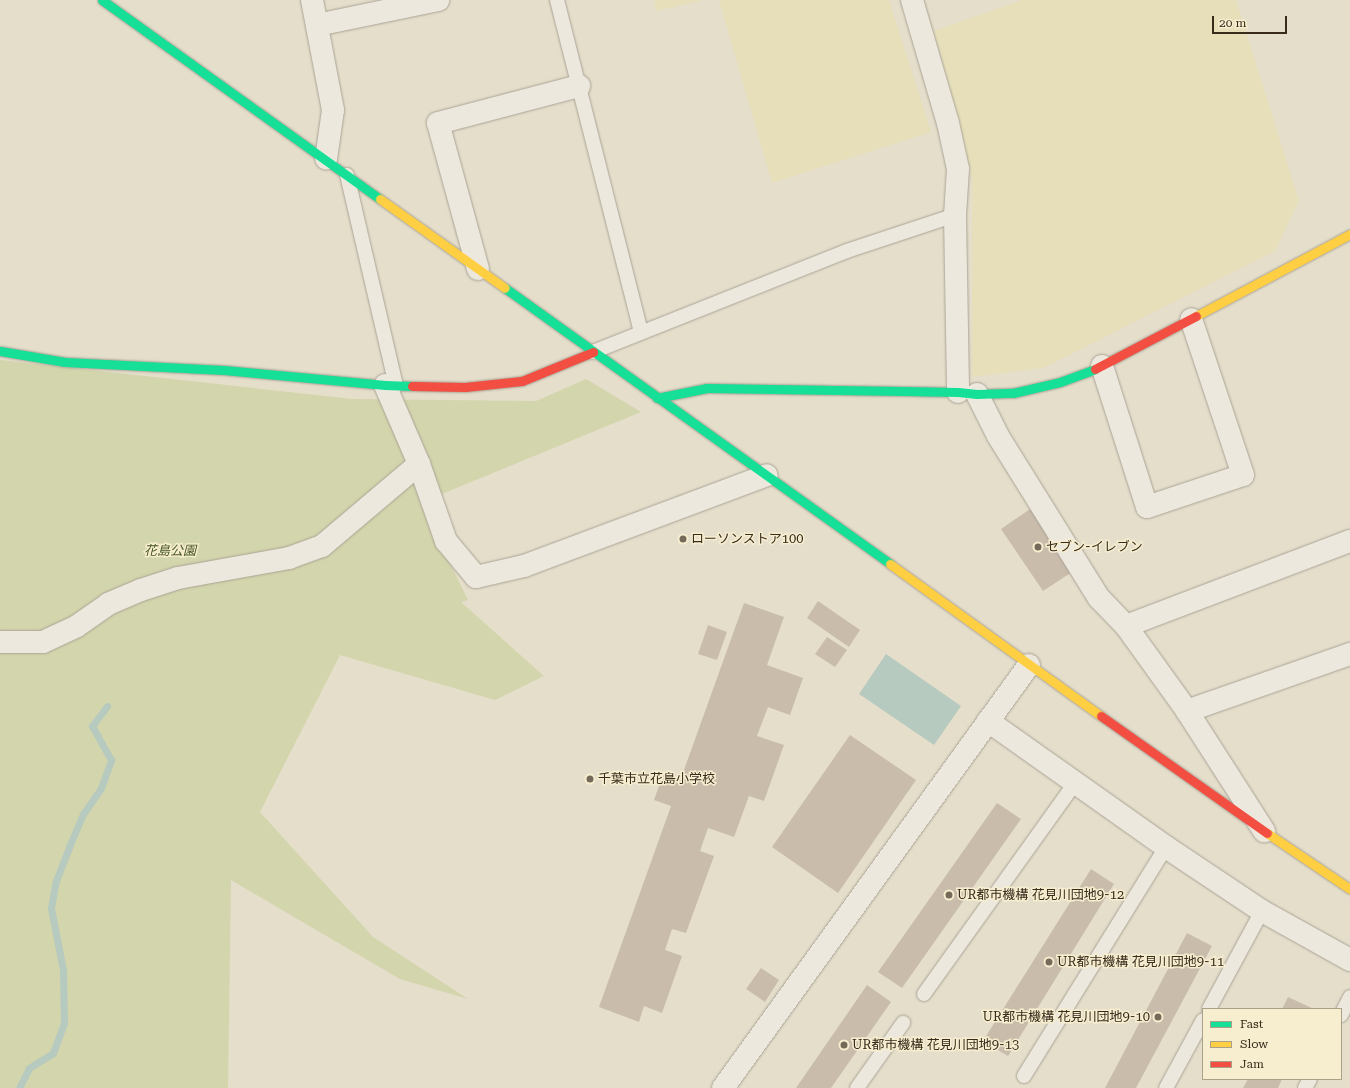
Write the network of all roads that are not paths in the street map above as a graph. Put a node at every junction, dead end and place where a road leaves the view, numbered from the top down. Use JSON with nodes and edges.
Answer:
{"nodes":[{"id":1,"x":102,"y":0,"type":"edge"},
{"id":2,"x":312,"y":0,"type":"edge"},
{"id":3,"x":438,"y":0,"type":"edge"},
{"id":4,"x":557,"y":0,"type":"edge"},
{"id":5,"x":912,"y":0,"type":"edge"},
{"id":6,"x":317,"y":24,"type":"junction"},
{"id":7,"x":579,"y":86,"type":"junction"},
{"id":8,"x":326,"y":159,"type":"junction"},
{"id":9,"x":348,"y":175,"type":"junction"},
{"id":10,"x":955,"y":215,"type":"junction"},
{"id":11,"x":1350,"y":234,"type":"edge"},
{"id":12,"x":478,"y":269,"type":"junction"},
{"id":13,"x":1191,"y":319,"type":"junction"},
{"id":14,"x":641,"y":333,"type":"junction"},
{"id":15,"x":0,"y":352,"type":"edge"},
{"id":16,"x":593,"y":352,"type":"junction"},
{"id":17,"x":1102,"y":366,"type":"junction"},
{"id":18,"x":391,"y":385,"type":"junction"},
{"id":19,"x":967,"y":393,"type":"junction"},
{"id":20,"x":657,"y":398,"type":"junction"},
{"id":21,"x":419,"y":464,"type":"junction"},
{"id":22,"x":767,"y":475,"type":"junction"},
{"id":23,"x":1350,"y":541,"type":"edge"},
{"id":24,"x":1126,"y":626,"type":"junction"},
{"id":25,"x":0,"y":642,"type":"edge"},
{"id":26,"x":1350,"y":654,"type":"edge"},
{"id":27,"x":1029,"y":665,"type":"junction"},
{"id":28,"x":1187,"y":711,"type":"junction"},
{"id":29,"x":988,"y":721,"type":"junction"},
{"id":30,"x":1075,"y":783,"type":"junction"},
{"id":31,"x":1264,"y":831,"type":"junction"},
{"id":32,"x":1166,"y":847,"type":"junction"},
{"id":33,"x":1350,"y":889,"type":"edge"},
{"id":34,"x":1262,"y":910,"type":"junction"},
{"id":35,"x":1350,"y":960,"type":"edge"},
{"id":36,"x":924,"y":994,"type":"dead end"},
{"id":37,"x":1350,"y":997,"type":"edge"},
{"id":38,"x":1210,"y":1008,"type":"edge"},
{"id":39,"x":1342,"y":1013,"type":"edge"},
{"id":40,"x":1202,"y":1022,"type":"edge"},
{"id":41,"x":903,"y":1023,"type":"dead end"},
{"id":42,"x":1024,"y":1076,"type":"dead end"},
{"id":43,"x":723,"y":1088,"type":"edge"},
{"id":44,"x":857,"y":1088,"type":"edge"},
{"id":45,"x":1166,"y":1088,"type":"edge"}],
"edges":[{"from":1,"to":8,"type":"street"},
{"from":2,"to":6,"type":"street"},
{"from":3,"to":6,"type":"street"},
{"from":4,"to":7,"type":"lane"},
{"from":5,"to":10,"type":"street"},
{"from":6,"to":8,"type":"street"},
{"from":7,"to":12,"type":"street"},
{"from":7,"to":14,"type":"lane"},
{"from":8,"to":9,"type":"street"},
{"from":9,"to":12,"type":"street"},
{"from":9,"to":18,"type":"lane"},
{"from":10,"to":14,"type":"lane"},
{"from":10,"to":19,"type":"street"},
{"from":11,"to":13,"type":"street"},
{"from":12,"to":16,"type":"street"},
{"from":13,"to":17,"type":"street"},
{"from":13,"to":17,"type":"street"},
{"from":14,"to":16,"type":"lane"},
{"from":15,"to":18,"type":"street"},
{"from":16,"to":18,"type":"street"},
{"from":16,"to":20,"type":"street"},
{"from":17,"to":19,"type":"street"},
{"from":18,"to":21,"type":"street"},
{"from":19,"to":20,"type":"street"},
{"from":19,"to":24,"type":"street"},
{"from":20,"to":22,"type":"street"},
{"from":21,"to":22,"type":"street"},
{"from":21,"to":25,"type":"street"},
{"from":22,"to":27,"type":"street"},
{"from":23,"to":24,"type":"street"},
{"from":24,"to":28,"type":"street"},
{"from":26,"to":28,"type":"street"},
{"from":27,"to":29,"type":"street"},
{"from":27,"to":31,"type":"street"},
{"from":28,"to":31,"type":"street"},
{"from":29,"to":30,"type":"street"},
{"from":29,"to":43,"type":"street"},
{"from":30,"to":32,"type":"street"},
{"from":30,"to":36,"type":"lane"},
{"from":31,"to":33,"type":"street"},
{"from":32,"to":34,"type":"street"},
{"from":32,"to":42,"type":"lane"},
{"from":34,"to":35,"type":"street"},
{"from":34,"to":38,"type":"lane"},
{"from":37,"to":39,"type":"lane"},
{"from":40,"to":45,"type":"lane"},
{"from":41,"to":44,"type":"lane"}]}
